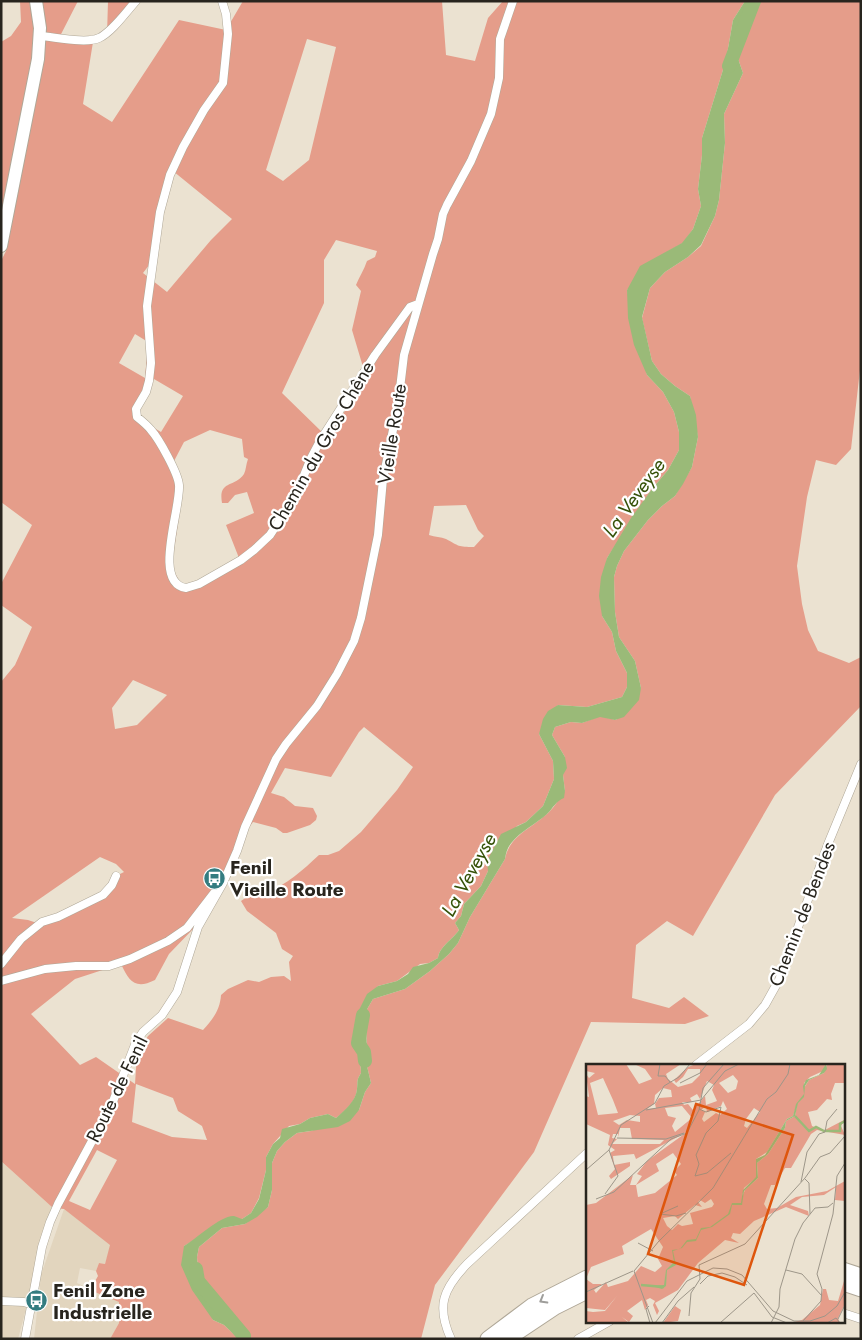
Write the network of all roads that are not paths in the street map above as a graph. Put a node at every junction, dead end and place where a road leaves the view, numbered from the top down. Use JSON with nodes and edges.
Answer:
{"nodes":[{"id":1,"x":36,"y":1,"type":"edge"},
{"id":2,"x":136,"y":1,"type":"edge"},
{"id":3,"x":222,"y":1,"type":"edge"},
{"id":4,"x":513,"y":1,"type":"edge"},
{"id":5,"x":40,"y":36,"type":"junction"},
{"id":6,"x":3,"y":231,"type":"edge"},
{"id":7,"x":1,"y":246,"type":"edge"},
{"id":8,"x":418,"y":304,"type":"junction"},
{"id":9,"x":861,"y":764,"type":"edge"},
{"id":10,"x":237,"y":851,"type":"joint"},
{"id":11,"x":116,"y":876,"type":"dead end"},
{"id":12,"x":223,"y":883,"type":"junction"},
{"id":13,"x":1,"y":964,"type":"edge"},
{"id":14,"x":1,"y":980,"type":"edge"},
{"id":15,"x":697,"y":1064,"type":"edge"},
{"id":16,"x":586,"y":1154,"type":"edge"},
{"id":17,"x":844,"y":1270,"type":"edge"},
{"id":18,"x":861,"y":1276,"type":"edge"},
{"id":19,"x":586,"y":1278,"type":"edge"},
{"id":20,"x":844,"y":1283,"type":"edge"},
{"id":21,"x":861,"y":1289,"type":"edge"},
{"id":22,"x":586,"y":1292,"type":"edge"},
{"id":23,"x":1,"y":1301,"type":"edge"},
{"id":24,"x":32,"y":1304,"type":"junction"},
{"id":25,"x":844,"y":1313,"type":"edge"},
{"id":26,"x":861,"y":1319,"type":"edge"},
{"id":27,"x":608,"y":1322,"type":"edge"},
{"id":28,"x":25,"y":1339,"type":"edge"},
{"id":29,"x":451,"y":1339,"type":"edge"},
{"id":30,"x":488,"y":1339,"type":"edge"},
{"id":31,"x":507,"y":1339,"type":"edge"},
{"id":32,"x":578,"y":1339,"type":"edge"}],
"edges":[{"from":1,"to":5,"type":"main road"},
{"from":2,"to":5,"type":"street"},
{"from":3,"to":8,"type":"street","name":"Chemin du Gros Chêne"},
{"from":4,"to":8,"type":"street","name":"Vieille Route"},
{"from":5,"to":6,"type":"main road"},
{"from":6,"to":7,"type":"main road"},
{"from":8,"to":10,"type":"street","name":"Vieille Route"},
{"from":9,"to":15,"type":"street","name":"Chemin de Bendes"},
{"from":10,"to":12,"type":"street","name":"Route de Fenil"},
{"from":11,"to":13,"type":"street"},
{"from":12,"to":14,"type":"street"},
{"from":12,"to":24,"type":"street","name":"Route de Fenil"},
{"from":16,"to":29,"type":"street"},
{"from":17,"to":18,"type":"highway"},
{"from":19,"to":30,"type":"highway","one_way":true},
{"from":20,"to":21,"type":"highway"},
{"from":22,"to":31,"type":"highway"},
{"from":23,"to":24,"type":"street"},
{"from":24,"to":28,"type":"street","name":"Route de Fenil"},
{"from":25,"to":26,"type":"street"},
{"from":27,"to":32,"type":"street"}]}
